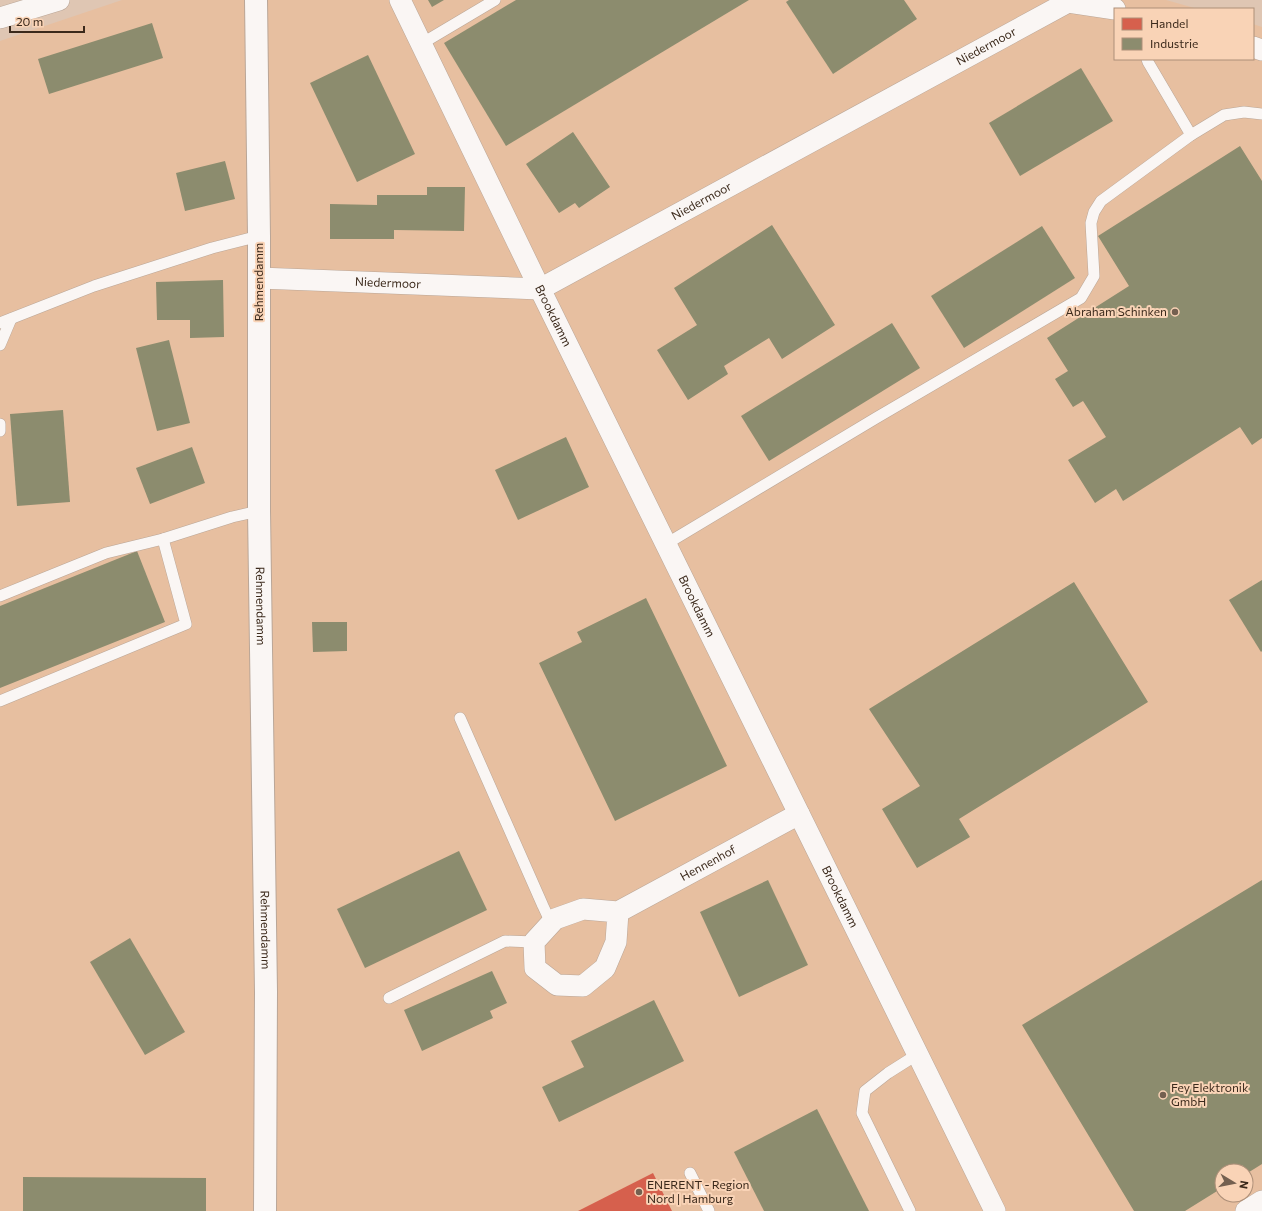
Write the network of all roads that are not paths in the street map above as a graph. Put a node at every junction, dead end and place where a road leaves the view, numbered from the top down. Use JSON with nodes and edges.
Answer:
{"nodes":[{"id":1,"x":59,"y":0,"type":"edge"},
{"id":2,"x":256,"y":0,"type":"edge"},
{"id":3,"x":400,"y":0,"type":"edge"},
{"id":4,"x":495,"y":0,"type":"edge"},
{"id":5,"x":1114,"y":9,"type":"edge"},
{"id":6,"x":0,"y":18,"type":"edge"},
{"id":7,"x":421,"y":44,"type":"junction"},
{"id":8,"x":1148,"y":60,"type":"edge"},
{"id":9,"x":1262,"y":114,"type":"edge"},
{"id":10,"x":1191,"y":135,"type":"junction"},
{"id":11,"x":259,"y":236,"type":"junction"},
{"id":12,"x":259,"y":278,"type":"junction"},
{"id":13,"x":540,"y":289,"type":"junction"},
{"id":14,"x":11,"y":319,"type":"junction"},
{"id":15,"x":0,"y":323,"type":"edge"},
{"id":16,"x":0,"y":345,"type":"edge"},
{"id":17,"x":0,"y":424,"type":"edge"},
{"id":18,"x":0,"y":431,"type":"edge"},
{"id":19,"x":259,"y":511,"type":"junction"},
{"id":20,"x":163,"y":539,"type":"junction"},
{"id":21,"x":666,"y":544,"type":"junction"},
{"id":22,"x":0,"y":596,"type":"edge"},
{"id":23,"x":0,"y":701,"type":"edge"},
{"id":24,"x":460,"y":718,"type":"dead end"},
{"id":25,"x":799,"y":814,"type":"junction"},
{"id":26,"x":618,"y":912,"type":"junction"},
{"id":27,"x":551,"y":923,"type":"junction"},
{"id":28,"x":534,"y":942,"type":"junction"},
{"id":29,"x":389,"y":998,"type":"dead end"},
{"id":30,"x":918,"y":1054,"type":"junction"},
{"id":31,"x":690,"y":1173,"type":"dead end"},
{"id":32,"x":1262,"y":1201,"type":"edge"},
{"id":33,"x":265,"y":1211,"type":"edge"},
{"id":34,"x":709,"y":1211,"type":"edge"},
{"id":35,"x":910,"y":1211,"type":"edge"},
{"id":36,"x":995,"y":1211,"type":"edge"},
{"id":37,"x":1246,"y":1211,"type":"edge"}],
"edges":[{"from":1,"to":6,"type":"street"},
{"from":2,"to":11,"type":"street","name":"Rehmendamm"},
{"from":3,"to":7,"type":"street","name":"Brookdamm"},
{"from":4,"to":7,"type":"lane"},
{"from":5,"to":13,"type":"street","name":"Niedermoor"},
{"from":7,"to":13,"type":"street","name":"Brookdamm"},
{"from":8,"to":10,"type":"lane"},
{"from":9,"to":10,"type":"lane"},
{"from":10,"to":21,"type":"lane"},
{"from":11,"to":12,"type":"street","name":"Rehmendamm"},
{"from":11,"to":14,"type":"lane"},
{"from":12,"to":13,"type":"street","name":"Niedermoor"},
{"from":12,"to":19,"type":"street","name":"Rehmendamm"},
{"from":13,"to":21,"type":"street","name":"Brookdamm"},
{"from":14,"to":15,"type":"lane"},
{"from":14,"to":16,"type":"lane"},
{"from":17,"to":18,"type":"lane"},
{"from":19,"to":20,"type":"lane"},
{"from":19,"to":33,"type":"street","name":"Rehmendamm"},
{"from":20,"to":22,"type":"lane"},
{"from":20,"to":23,"type":"lane"},
{"from":21,"to":25,"type":"street","name":"Brookdamm"},
{"from":24,"to":27,"type":"lane"},
{"from":25,"to":26,"type":"street","name":"Hennenhof"},
{"from":25,"to":30,"type":"street","name":"Brookdamm"},
{"from":26,"to":27,"type":"street"},
{"from":26,"to":28,"type":"street"},
{"from":27,"to":28,"type":"street"},
{"from":28,"to":29,"type":"lane"},
{"from":30,"to":35,"type":"lane"},
{"from":30,"to":36,"type":"street","name":"Brookdamm"},
{"from":31,"to":34,"type":"lane"},
{"from":32,"to":37,"type":"street"}]}
